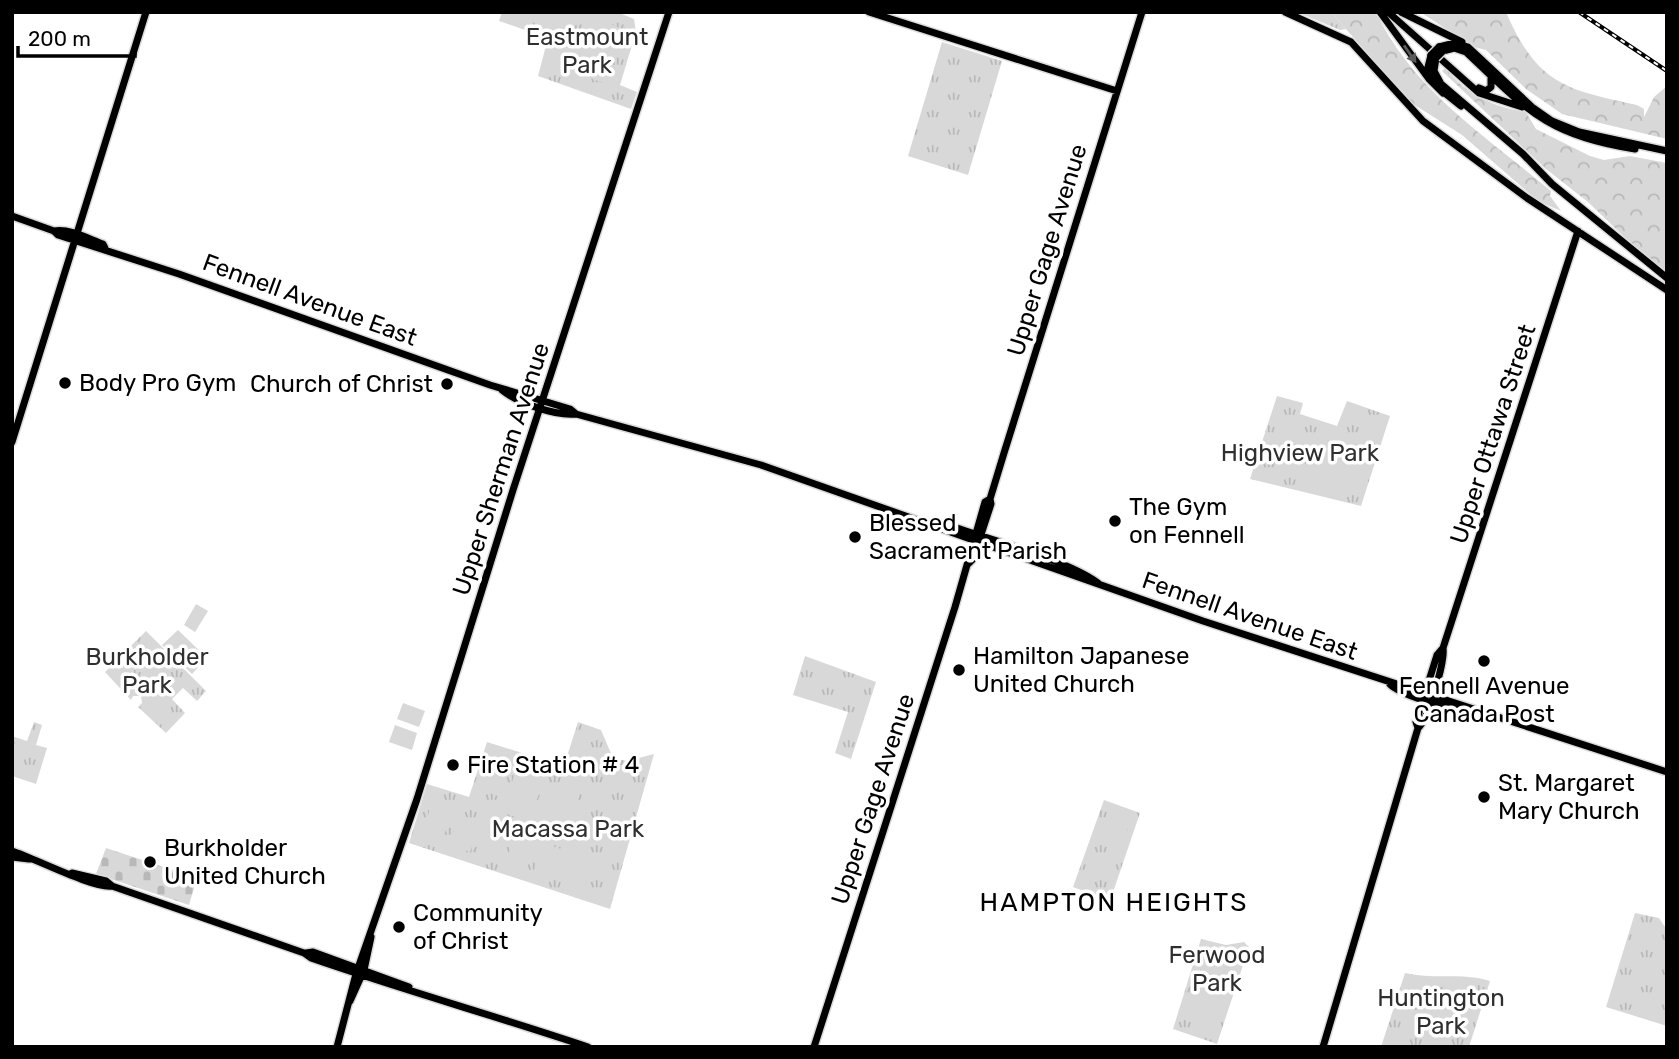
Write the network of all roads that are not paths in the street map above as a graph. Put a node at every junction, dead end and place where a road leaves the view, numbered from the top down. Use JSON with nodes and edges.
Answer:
{"nodes":[{"id":1,"x":146,"y":12,"type":"edge"},
{"id":2,"x":669,"y":12,"type":"edge"},
{"id":3,"x":869,"y":12,"type":"edge"},
{"id":4,"x":1142,"y":12,"type":"edge"},
{"id":5,"x":1285,"y":12,"type":"edge"},
{"id":6,"x":1380,"y":12,"type":"edge"},
{"id":7,"x":1388,"y":12,"type":"edge"},
{"id":8,"x":1393,"y":12,"type":"edge"},
{"id":9,"x":1401,"y":12,"type":"edge"},
{"id":10,"x":1468,"y":47,"type":"junction"},
{"id":11,"x":1441,"y":49,"type":"junction"},
{"id":12,"x":1434,"y":57,"type":"junction"},
{"id":13,"x":1490,"y":75,"type":"junction"},
{"id":14,"x":1117,"y":91,"type":"junction"},
{"id":15,"x":1443,"y":93,"type":"junction"},
{"id":16,"x":1532,"y":114,"type":"junction"},
{"id":17,"x":1488,"y":124,"type":"junction"},
{"id":18,"x":1667,"y":153,"type":"edge"},
{"id":19,"x":12,"y":216,"type":"edge"},
{"id":20,"x":1578,"y":231,"type":"junction"},
{"id":21,"x":77,"y":238,"type":"junction"},
{"id":22,"x":1667,"y":278,"type":"edge"},
{"id":23,"x":1667,"y":290,"type":"edge"},
{"id":24,"x":542,"y":403,"type":"junction"},
{"id":25,"x":12,"y":442,"type":"edge"},
{"id":26,"x":976,"y":539,"type":"junction"},
{"id":27,"x":1428,"y":696,"type":"junction"},
{"id":28,"x":1667,"y":772,"type":"edge"},
{"id":29,"x":12,"y":851,"type":"edge"},
{"id":30,"x":12,"y":857,"type":"edge"},
{"id":31,"x":30,"y":859,"type":"junction"},
{"id":32,"x":360,"y":972,"type":"junction"},
{"id":33,"x":337,"y":1047,"type":"edge"},
{"id":34,"x":588,"y":1047,"type":"edge"},
{"id":35,"x":814,"y":1047,"type":"edge"},
{"id":36,"x":1323,"y":1047,"type":"edge"}],
"edges":[{"from":1,"to":21,"type":"main road"},
{"from":2,"to":24,"type":"main road","name":"Upper Sherman Avenue"},
{"from":3,"to":14,"type":"main road"},
{"from":4,"to":14,"type":"main road","name":"Upper Gage Avenue"},
{"from":5,"to":20,"type":"main road"},
{"from":6,"to":15,"type":"main road","one_way":true},
{"from":7,"to":16,"type":"main road"},
{"from":8,"to":13,"type":"main road"},
{"from":9,"to":10,"type":"main road"},
{"from":10,"to":11,"type":"main road"},
{"from":10,"to":18,"type":"main road"},
{"from":11,"to":12,"type":"main road","bridge":true},
{"from":11,"to":13,"type":"main road"},
{"from":12,"to":15,"type":"main road"},
{"from":12,"to":17,"type":"main road"},
{"from":13,"to":16,"type":"main road"},
{"from":14,"to":26,"type":"main road","name":"Upper Gage Avenue"},
{"from":15,"to":17,"type":"main road"},
{"from":16,"to":18,"type":"main road"},
{"from":17,"to":22,"type":"main road"},
{"from":19,"to":21,"type":"main road","name":"Fennell Avenue East"},
{"from":20,"to":23,"type":"main road"},
{"from":20,"to":27,"type":"main road","name":"Upper Ottawa Street"},
{"from":21,"to":24,"type":"main road","name":"Fennell Avenue East"},
{"from":21,"to":25,"type":"main road"},
{"from":24,"to":26,"type":"main road","name":"Fennell Avenue East"},
{"from":24,"to":32,"type":"main road","name":"Upper Sherman Avenue"},
{"from":26,"to":27,"type":"main road","name":"Fennell Avenue East"},
{"from":26,"to":35,"type":"main road","name":"Upper Gage Avenue"},
{"from":27,"to":28,"type":"main road","name":"Fennell Avenue East"},
{"from":27,"to":36,"type":"main road","name":"Upper Ottawa Street"},
{"from":29,"to":31,"type":"main road"},
{"from":30,"to":31,"type":"main road"},
{"from":31,"to":32,"type":"main road"},
{"from":32,"to":33,"type":"main road","name":"Upper Sherman Avenue"},
{"from":32,"to":34,"type":"main road"}]}
